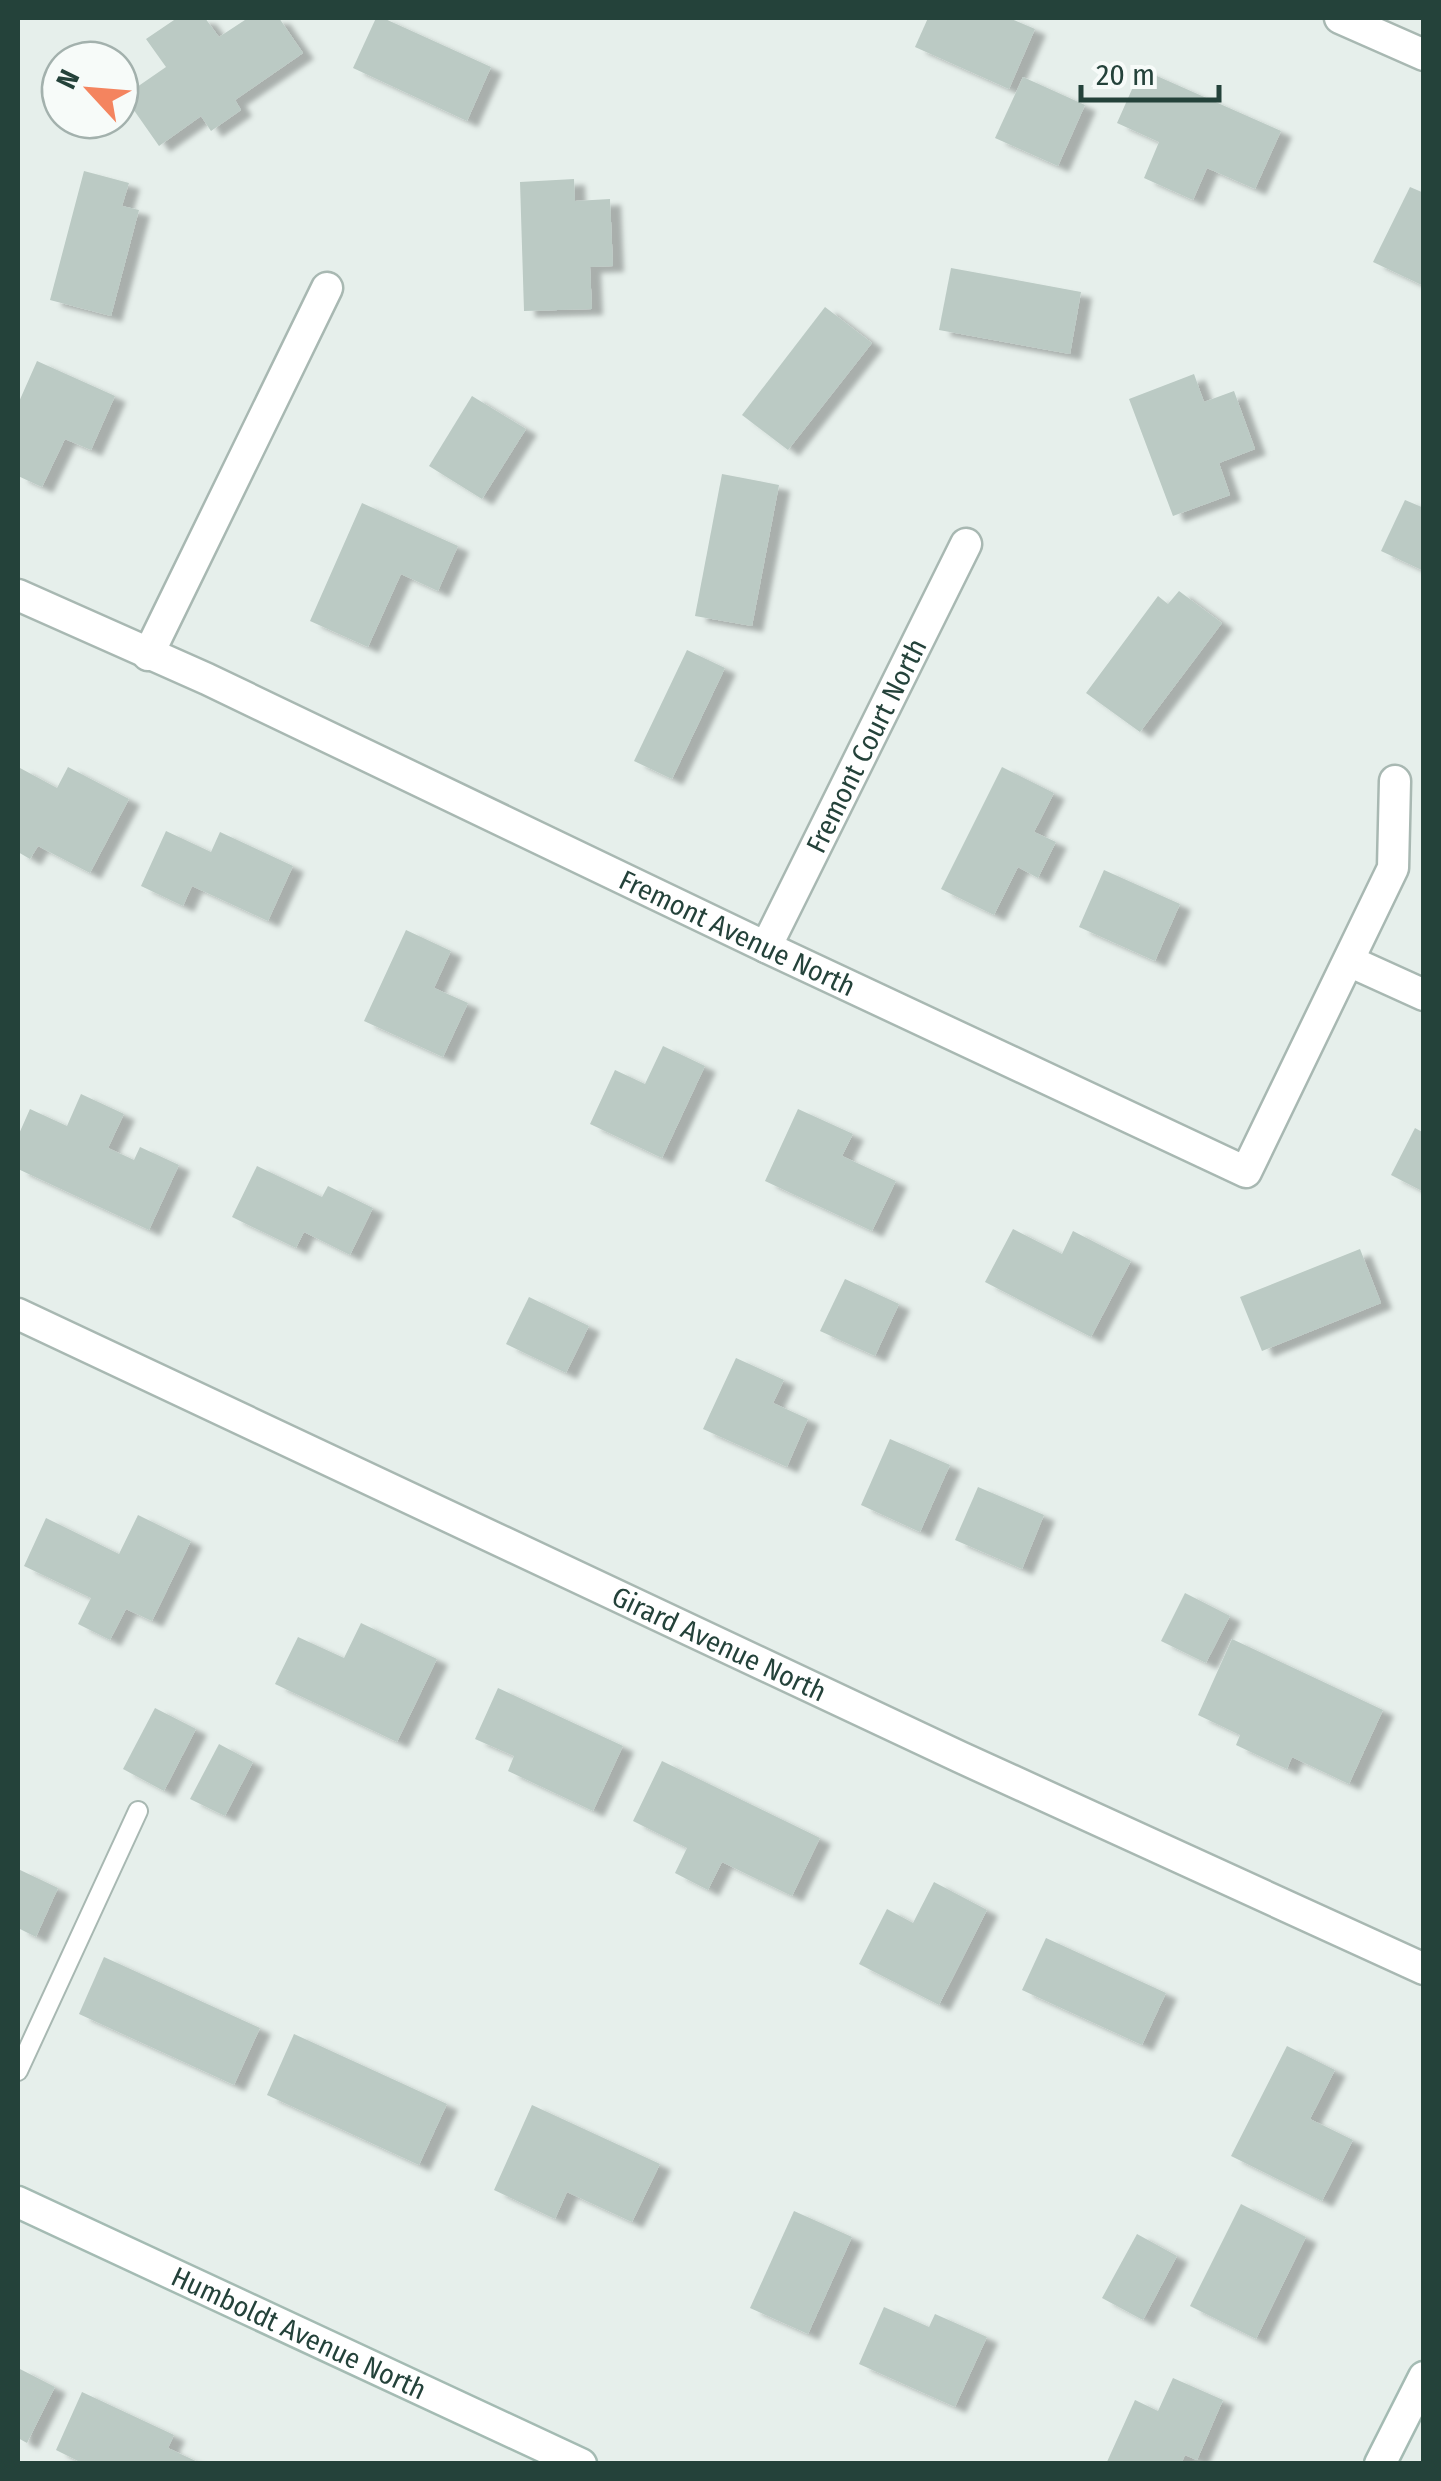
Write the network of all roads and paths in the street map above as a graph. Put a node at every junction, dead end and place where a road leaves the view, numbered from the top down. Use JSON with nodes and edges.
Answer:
{"nodes":[{"id":1,"x":1340,"y":18,"type":"edge"},
{"id":2,"x":1424,"y":55,"type":"edge"},
{"id":3,"x":327,"y":288,"type":"dead end"},
{"id":4,"x":966,"y":544,"type":"dead end"},
{"id":5,"x":18,"y":595,"type":"edge"},
{"id":6,"x":148,"y":655,"type":"junction"},
{"id":7,"x":1395,"y":781,"type":"dead end"},
{"id":8,"x":766,"y":947,"type":"junction"},
{"id":9,"x":1349,"y":961,"type":"junction"},
{"id":10,"x":1424,"y":995,"type":"edge"},
{"id":11,"x":18,"y":1314,"type":"edge"},
{"id":12,"x":138,"y":1811,"type":"dead end"},
{"id":13,"x":1424,"y":1969,"type":"edge"},
{"id":14,"x":18,"y":2071,"type":"edge"},
{"id":15,"x":18,"y":2202,"type":"edge"},
{"id":16,"x":1424,"y":2377,"type":"edge"},
{"id":17,"x":581,"y":2464,"type":"edge"},
{"id":18,"x":1380,"y":2464,"type":"edge"}],
"edges":[{"from":1,"to":2,"type":"street"},
{"from":3,"to":6,"type":"street"},
{"from":4,"to":8,"type":"street","name":"Fremont Court North"},
{"from":5,"to":6,"type":"street","name":"Fremont Avenue North"},
{"from":6,"to":8,"type":"street","name":"Fremont Avenue North"},
{"from":7,"to":9,"type":"street","name":"Fremont Avenue North"},
{"from":8,"to":9,"type":"street","name":"Fremont Avenue North"},
{"from":9,"to":10,"type":"street"},
{"from":11,"to":13,"type":"street","name":"Girard Avenue North"},
{"from":12,"to":14,"type":"lane"},
{"from":15,"to":17,"type":"street","name":"Humboldt Avenue North"},
{"from":16,"to":18,"type":"street"}]}
